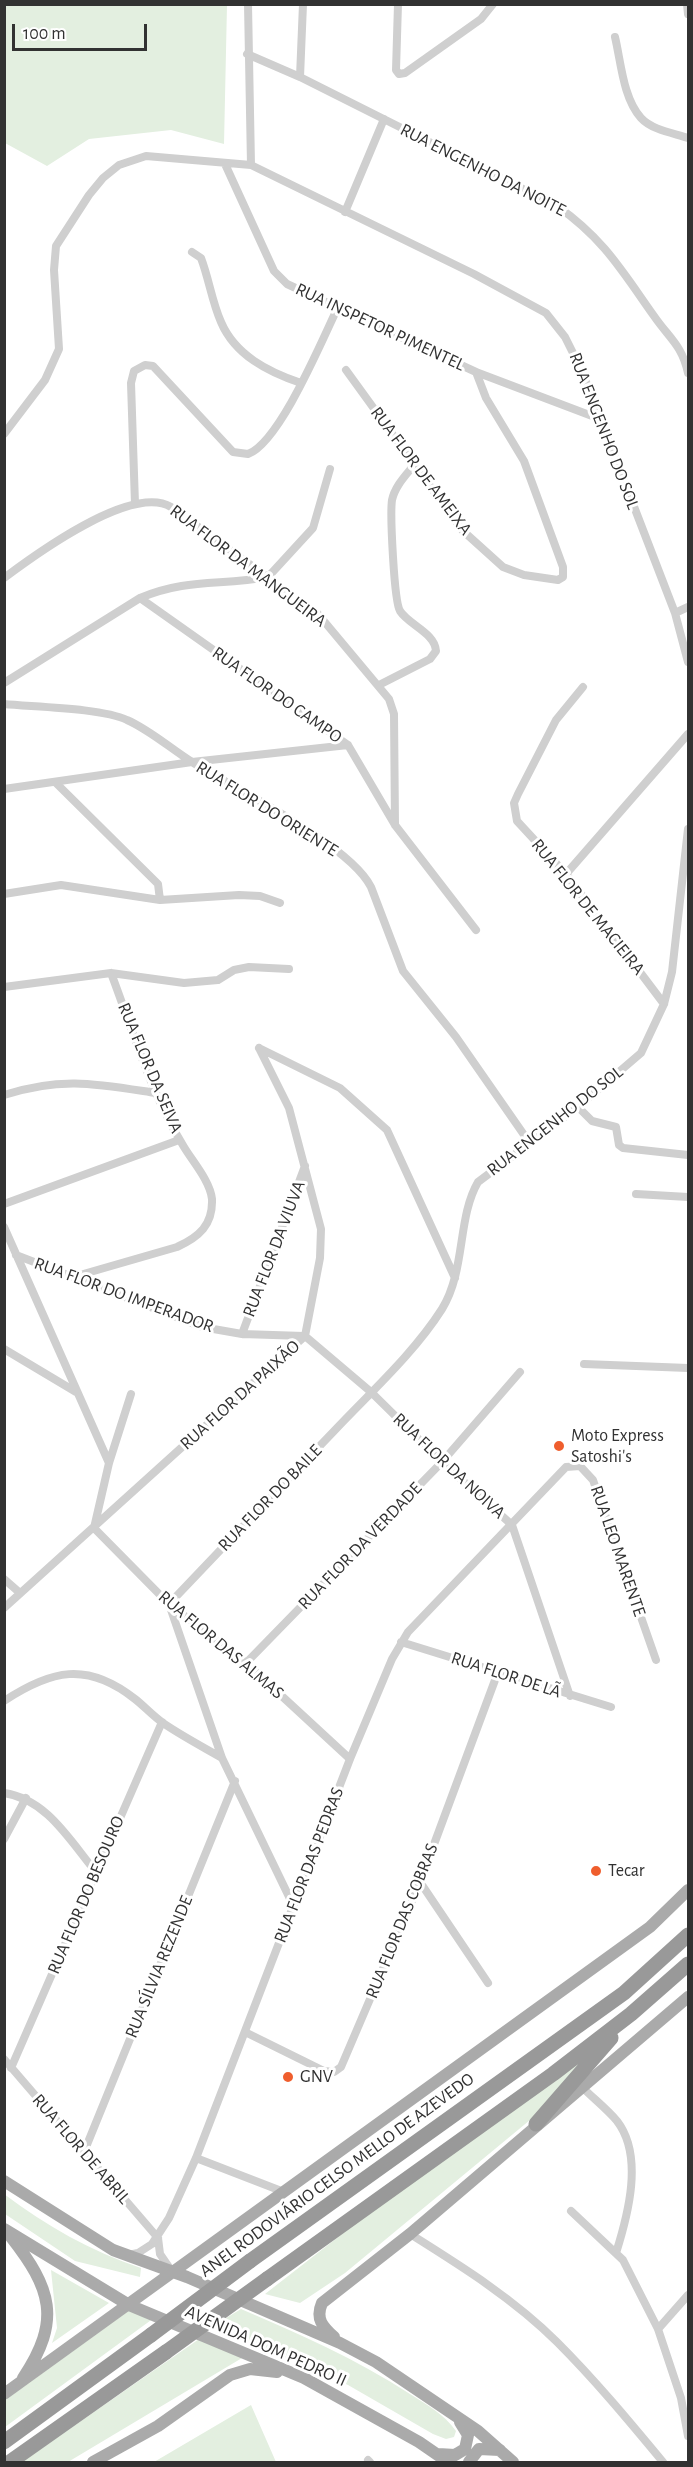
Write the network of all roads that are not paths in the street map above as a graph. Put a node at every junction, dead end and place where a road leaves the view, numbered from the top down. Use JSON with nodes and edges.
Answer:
{"nodes":[{"id":1,"x":248,"y":4,"type":"edge"},
{"id":2,"x":303,"y":4,"type":"edge"},
{"id":3,"x":398,"y":4,"type":"edge"},
{"id":4,"x":493,"y":4,"type":"edge"},
{"id":5,"x":687,"y":4,"type":"edge"},
{"id":6,"x":688,"y":14,"type":"edge"},
{"id":7,"x":615,"y":37,"type":"dead end"},
{"id":8,"x":247,"y":54,"type":"junction"},
{"id":9,"x":300,"y":77,"type":"junction"},
{"id":10,"x":384,"y":119,"type":"junction"},
{"id":11,"x":688,"y":138,"type":"edge"},
{"id":12,"x":225,"y":164,"type":"junction"},
{"id":13,"x":251,"y":165,"type":"junction"},
{"id":14,"x":345,"y":212,"type":"junction"},
{"id":15,"x":192,"y":252,"type":"dead end"},
{"id":16,"x":338,"y":308,"type":"junction"},
{"id":17,"x":346,"y":370,"type":"dead end"},
{"id":18,"x":476,"y":372,"type":"junction"},
{"id":19,"x":688,"y":373,"type":"edge"},
{"id":20,"x":301,"y":383,"type":"junction"},
{"id":21,"x":600,"y":419,"type":"junction"},
{"id":22,"x":4,"y":434,"type":"edge"},
{"id":23,"x":414,"y":465,"type":"junction"},
{"id":24,"x":330,"y":469,"type":"dead end"},
{"id":25,"x":135,"y":504,"type":"junction"},
{"id":26,"x":268,"y":577,"type":"junction"},
{"id":27,"x":4,"y":578,"type":"edge"},
{"id":28,"x":140,"y":598,"type":"junction"},
{"id":29,"x":688,"y":607,"type":"edge"},
{"id":30,"x":675,"y":612,"type":"junction"},
{"id":31,"x":688,"y":662,"type":"edge"},
{"id":32,"x":4,"y":683,"type":"edge"},
{"id":33,"x":379,"y":685,"type":"junction"},
{"id":34,"x":583,"y":687,"type":"dead end"},
{"id":35,"x":4,"y":704,"type":"edge"},
{"id":36,"x":688,"y":734,"type":"edge"},
{"id":37,"x":348,"y":744,"type":"junction"},
{"id":38,"x":192,"y":762,"type":"junction"},
{"id":39,"x":55,"y":782,"type":"junction"},
{"id":40,"x":4,"y":789,"type":"edge"},
{"id":41,"x":395,"y":825,"type":"junction"},
{"id":42,"x":688,"y":830,"type":"edge"},
{"id":43,"x":566,"y":874,"type":"junction"},
{"id":44,"x":4,"y":894,"type":"edge"},
{"id":45,"x":160,"y":900,"type":"junction"},
{"id":46,"x":280,"y":903,"type":"dead end"},
{"id":47,"x":476,"y":930,"type":"dead end"},
{"id":48,"x":289,"y":969,"type":"dead end"},
{"id":49,"x":111,"y":973,"type":"junction"},
{"id":50,"x":4,"y":987,"type":"edge"},
{"id":51,"x":664,"y":1004,"type":"junction"},
{"id":52,"x":156,"y":1093,"type":"junction"},
{"id":53,"x":4,"y":1095,"type":"edge"},
{"id":54,"x":578,"y":1107,"type":"junction"},
{"id":55,"x":179,"y":1140,"type":"junction"},
{"id":56,"x":529,"y":1142,"type":"junction"},
{"id":57,"x":688,"y":1155,"type":"edge"},
{"id":58,"x":305,"y":1164,"type":"junction"},
{"id":59,"x":636,"y":1194,"type":"dead end"},
{"id":60,"x":688,"y":1197,"type":"edge"},
{"id":61,"x":4,"y":1204,"type":"edge"},
{"id":62,"x":4,"y":1227,"type":"edge"},
{"id":63,"x":16,"y":1255,"type":"junction"},
{"id":64,"x":73,"y":1277,"type":"junction"},
{"id":65,"x":456,"y":1278,"type":"junction"},
{"id":66,"x":242,"y":1334,"type":"junction"},
{"id":67,"x":305,"y":1336,"type":"junction"},
{"id":68,"x":7,"y":1352,"type":"edge"},
{"id":69,"x":584,"y":1364,"type":"dead end"},
{"id":70,"x":688,"y":1368,"type":"edge"},
{"id":71,"x":520,"y":1372,"type":"dead end"},
{"id":72,"x":371,"y":1392,"type":"junction"},
{"id":73,"x":77,"y":1393,"type":"junction"},
{"id":74,"x":131,"y":1394,"type":"dead end"},
{"id":75,"x":442,"y":1462,"type":"junction"},
{"id":76,"x":109,"y":1463,"type":"junction"},
{"id":77,"x":512,"y":1525,"type":"junction"},
{"id":78,"x":94,"y":1528,"type":"junction"},
{"id":79,"x":4,"y":1579,"type":"edge"},
{"id":80,"x":20,"y":1593,"type":"junction"},
{"id":81,"x":169,"y":1604,"type":"junction"},
{"id":82,"x":4,"y":1608,"type":"edge"},
{"id":83,"x":401,"y":1642,"type":"junction"},
{"id":84,"x":656,"y":1660,"type":"dead end"},
{"id":85,"x":246,"y":1663,"type":"junction"},
{"id":86,"x":498,"y":1672,"type":"junction"},
{"id":87,"x":570,"y":1696,"type":"junction"},
{"id":88,"x":4,"y":1701,"type":"edge"},
{"id":89,"x":611,"y":1707,"type":"dead end"},
{"id":90,"x":162,"y":1722,"type":"junction"},
{"id":91,"x":222,"y":1758,"type":"junction"},
{"id":92,"x":350,"y":1759,"type":"junction"},
{"id":93,"x":235,"y":1781,"type":"junction"},
{"id":94,"x":4,"y":1793,"type":"edge"},
{"id":95,"x":26,"y":1798,"type":"junction"},
{"id":96,"x":4,"y":1839,"type":"edge"},
{"id":97,"x":96,"y":1872,"type":"junction"},
{"id":98,"x":420,"y":1882,"type":"junction"},
{"id":99,"x":688,"y":1890,"type":"edge"},
{"id":100,"x":293,"y":1905,"type":"junction"},
{"id":101,"x":688,"y":1935,"type":"edge"},
{"id":102,"x":688,"y":1964,"type":"edge"},
{"id":103,"x":488,"y":1983,"type":"dead end"},
{"id":104,"x":688,"y":1997,"type":"edge"},
{"id":105,"x":631,"y":2014,"type":"junction"},
{"id":106,"x":245,"y":2032,"type":"junction"},
{"id":107,"x":4,"y":2059,"type":"edge"},
{"id":108,"x":11,"y":2068,"type":"junction"},
{"id":109,"x":583,"y":2088,"type":"junction"},
{"id":110,"x":536,"y":2124,"type":"junction"},
{"id":111,"x":84,"y":2152,"type":"junction"},
{"id":112,"x":196,"y":2158,"type":"junction"},
{"id":113,"x":4,"y":2181,"type":"edge"},
{"id":114,"x":284,"y":2192,"type":"junction"},
{"id":115,"x":571,"y":2211,"type":"dead end"},
{"id":116,"x":4,"y":2229,"type":"edge"},
{"id":117,"x":410,"y":2234,"type":"junction"},
{"id":118,"x":158,"y":2238,"type":"junction"},
{"id":119,"x":616,"y":2253,"type":"junction"},
{"id":120,"x":126,"y":2256,"type":"junction"},
{"id":121,"x":172,"y":2271,"type":"junction"},
{"id":122,"x":688,"y":2295,"type":"edge"},
{"id":123,"x":129,"y":2305,"type":"junction"},
{"id":124,"x":658,"y":2329,"type":"junction"},
{"id":125,"x":340,"y":2343,"type":"junction"},
{"id":126,"x":304,"y":2378,"type":"junction"},
{"id":127,"x":19,"y":2384,"type":"junction"},
{"id":128,"x":4,"y":2394,"type":"edge"},
{"id":129,"x":454,"y":2414,"type":"junction"},
{"id":130,"x":688,"y":2436,"type":"edge"},
{"id":131,"x":4,"y":2442,"type":"edge"},
{"id":132,"x":501,"y":2450,"type":"junction"},
{"id":133,"x":438,"y":2454,"type":"junction"},
{"id":134,"x":9,"y":2463,"type":"edge"},
{"id":135,"x":93,"y":2463,"type":"edge"},
{"id":136,"x":448,"y":2463,"type":"edge"},
{"id":137,"x":469,"y":2463,"type":"edge"},
{"id":138,"x":513,"y":2463,"type":"edge"},
{"id":139,"x":663,"y":2463,"type":"edge"}],
"edges":[{"from":1,"to":8,"type":"street"},
{"from":2,"to":9,"type":"street"},
{"from":3,"to":4,"type":"street"},
{"from":5,"to":6,"type":"street"},
{"from":7,"to":11,"type":"street"},
{"from":8,"to":9,"type":"street","name":"RUA ENGENHO DA NOITE"},
{"from":8,"to":13,"type":"street"},
{"from":9,"to":10,"type":"street","name":"RUA ENGENHO DA NOITE"},
{"from":10,"to":14,"type":"street"},
{"from":10,"to":19,"type":"street","name":"RUA ENGENHO DA NOITE"},
{"from":12,"to":13,"type":"street"},
{"from":12,"to":16,"type":"street","name":"RUA INSPETOR PIMENTEL"},
{"from":12,"to":22,"type":"street"},
{"from":13,"to":14,"type":"street","name":"RUA ENGENHO DO SOL"},
{"from":14,"to":21,"type":"street","name":"RUA ENGENHO DO SOL"},
{"from":15,"to":20,"type":"street"},
{"from":16,"to":18,"type":"street","name":"RUA INSPETOR PIMENTEL"},
{"from":16,"to":20,"type":"street"},
{"from":17,"to":23,"type":"street","name":"RUA FLOR DE AMEIXA"},
{"from":18,"to":21,"type":"street","name":"RUA INSPETOR PIMENTEL"},
{"from":18,"to":23,"type":"street","name":"RUA FLOR DE AMEIXA"},
{"from":20,"to":25,"type":"street"},
{"from":21,"to":30,"type":"street","name":"RUA ENGENHO DO SOL"},
{"from":23,"to":33,"type":"street"},
{"from":24,"to":26,"type":"street"},
{"from":25,"to":26,"type":"street","name":"RUA FLOR DA MANGUEIRA"},
{"from":25,"to":27,"type":"street"},
{"from":26,"to":28,"type":"street"},
{"from":26,"to":33,"type":"street","name":"RUA FLOR DA MANGUEIRA"},
{"from":28,"to":32,"type":"street"},
{"from":28,"to":37,"type":"street","name":"RUA FLOR DO CAMPO"},
{"from":29,"to":30,"type":"street"},
{"from":30,"to":31,"type":"street","name":"RUA ENGENHO DO SOL"},
{"from":33,"to":41,"type":"street","name":"RUA FLOR DA MANGUEIRA"},
{"from":34,"to":43,"type":"street","name":"RUA FLOR DE MACIEIRA"},
{"from":35,"to":38,"type":"street","name":"RUA FLOR DO ORIENTE"},
{"from":36,"to":43,"type":"street"},
{"from":37,"to":38,"type":"street"},
{"from":37,"to":41,"type":"street","name":"RUA FLOR DO CAMPO"},
{"from":38,"to":39,"type":"street"},
{"from":38,"to":56,"type":"street","name":"RUA FLOR DO ORIENTE"},
{"from":39,"to":40,"type":"street"},
{"from":39,"to":45,"type":"street"},
{"from":41,"to":47,"type":"street","name":"RUA FLOR DO CAMPO"},
{"from":42,"to":51,"type":"street","name":"RUA ENGENHO DO SOL"},
{"from":43,"to":51,"type":"street","name":"RUA FLOR DE MACIEIRA"},
{"from":44,"to":45,"type":"street"},
{"from":45,"to":46,"type":"street"},
{"from":48,"to":49,"type":"street"},
{"from":49,"to":50,"type":"street"},
{"from":49,"to":52,"type":"street","name":"RUA FLOR DA SEIVA"},
{"from":51,"to":54,"type":"street","name":"RUA ENGENHO DO SOL"},
{"from":52,"to":53,"type":"street"},
{"from":52,"to":55,"type":"street","name":"RUA FLOR DA SEIVA"},
{"from":54,"to":56,"type":"street","name":"RUA ENGENHO DO SOL"},
{"from":54,"to":57,"type":"street"},
{"from":55,"to":61,"type":"street"},
{"from":55,"to":64,"type":"street","name":"RUA FLOR DA SEIVA"},
{"from":56,"to":65,"type":"street","name":"RUA ENGENHO DO SOL"},
{"from":58,"to":65,"type":"street","name":"RUA FLOR DA PAIXÃO"},
{"from":58,"to":66,"type":"street","name":"RUA FLOR DA VIUVA"},
{"from":58,"to":67,"type":"street","name":"RUA FLOR DA PAIXÃO"},
{"from":59,"to":60,"type":"street"},
{"from":62,"to":63,"type":"street"},
{"from":63,"to":64,"type":"street","name":"RUA FLOR DO IMPERADOR"},
{"from":63,"to":73,"type":"street"},
{"from":64,"to":66,"type":"street","name":"RUA FLOR DO IMPERADOR"},
{"from":65,"to":72,"type":"street","name":"RUA ENGENHO DO SOL"},
{"from":66,"to":67,"type":"street","name":"RUA FLOR DO IMPERADOR"},
{"from":67,"to":72,"type":"street","name":"RUA FLOR DA NOIVA"},
{"from":67,"to":78,"type":"street","name":"RUA FLOR DA PAIXÃO"},
{"from":68,"to":73,"type":"street"},
{"from":69,"to":70,"type":"street"},
{"from":71,"to":75,"type":"street","name":"RUA FLOR DA VERDADE"},
{"from":72,"to":75,"type":"street","name":"RUA FLOR DA NOIVA"},
{"from":72,"to":81,"type":"street","name":"RUA FLOR DO BAILE"},
{"from":73,"to":76,"type":"street"},
{"from":74,"to":76,"type":"street"},
{"from":75,"to":77,"type":"street","name":"RUA FLOR DA NOIVA"},
{"from":75,"to":85,"type":"street","name":"RUA FLOR DA VERDADE"},
{"from":76,"to":78,"type":"street"},
{"from":77,"to":83,"type":"street","name":"RUA FLOR DAS PEDRAS"},
{"from":77,"to":84,"type":"street","name":"RUA LEO MARENTE"},
{"from":77,"to":87,"type":"street","name":"RUA FLOR DA NOIVA"},
{"from":78,"to":80,"type":"street","name":"RUA FLOR DA PAIXÃO"},
{"from":78,"to":81,"type":"street","name":"RUA FLOR DAS ALMAS"},
{"from":79,"to":80,"type":"street"},
{"from":80,"to":82,"type":"street","name":"RUA FLOR DA PAIXÃO"},
{"from":81,"to":85,"type":"street","name":"RUA FLOR DAS ALMAS"},
{"from":81,"to":91,"type":"street"},
{"from":83,"to":86,"type":"street","name":"RUA FLOR DE LÃ"},
{"from":83,"to":92,"type":"street","name":"RUA FLOR DAS PEDRAS"},
{"from":85,"to":92,"type":"street","name":"RUA FLOR DAS ALMAS"},
{"from":86,"to":87,"type":"street","name":"RUA FLOR DE LÃ"},
{"from":86,"to":98,"type":"street","name":"RUA FLOR DAS COBRAS"},
{"from":87,"to":89,"type":"street","name":"RUA FLOR DE LÃ"},
{"from":88,"to":90,"type":"street"},
{"from":90,"to":91,"type":"street"},
{"from":90,"to":97,"type":"street","name":"RUA FLOR DO BESOURO"},
{"from":91,"to":93,"type":"street"},
{"from":92,"to":100,"type":"street","name":"RUA FLOR DAS PEDRAS"},
{"from":93,"to":100,"type":"street"},
{"from":93,"to":111,"type":"street","name":"RUA SÍLVIA REZENDE"},
{"from":94,"to":95,"type":"street"},
{"from":95,"to":96,"type":"street"},
{"from":95,"to":97,"type":"street"},
{"from":97,"to":108,"type":"street","name":"RUA FLOR DO BESOURO"},
{"from":98,"to":103,"type":"street"},
{"from":98,"to":106,"type":"street","name":"RUA FLOR DAS COBRAS"},
{"from":99,"to":114,"type":"main road","name":"ANEL RODOVIÁRIO CELSO MELLO DE AZEVEDO"},
{"from":100,"to":106,"type":"street","name":"RUA FLOR DAS PEDRAS"},
{"from":101,"to":131,"type":"highway","name":"ANEL RODOVIÁRIO CELSO MELLO DE AZEVEDO","bridge":true},
{"from":102,"to":105,"type":"highway"},
{"from":104,"to":109,"type":"main road"},
{"from":105,"to":110,"type":"highway"},
{"from":105,"to":134,"type":"highway","bridge":true},
{"from":106,"to":112,"type":"street","name":"RUA FLOR DAS PEDRAS"},
{"from":107,"to":108,"type":"street","name":"RUA FLOR DE ABRIL"},
{"from":108,"to":111,"type":"street","name":"RUA FLOR DE ABRIL"},
{"from":109,"to":110,"type":"main road"},
{"from":109,"to":119,"type":"street"},
{"from":110,"to":117,"type":"main road"},
{"from":111,"to":118,"type":"street","name":"RUA FLOR DE ABRIL"},
{"from":112,"to":114,"type":"street"},
{"from":112,"to":118,"type":"street","name":"RUA FLOR DAS PEDRAS"},
{"from":113,"to":120,"type":"main road","name":"AVENIDA DOM PEDRO II"},
{"from":114,"to":121,"type":"main road","name":"ANEL RODOVIÁRIO CELSO MELLO DE AZEVEDO"},
{"from":115,"to":119,"type":"street"},
{"from":116,"to":123,"type":"main road","name":"AVENIDA DOM PEDRO II"},
{"from":116,"to":127,"type":"main road"},
{"from":117,"to":125,"type":"main road"},
{"from":117,"to":139,"type":"street"},
{"from":118,"to":120,"type":"street"},
{"from":118,"to":121,"type":"street"},
{"from":119,"to":124,"type":"street"},
{"from":120,"to":121,"type":"main road","name":"AVENIDA DOM PEDRO II"},
{"from":121,"to":123,"type":"main road","name":"ANEL RODOVIÁRIO CELSO MELLO DE AZEVEDO"},
{"from":121,"to":125,"type":"main road","name":"AVENIDA DOM PEDRO II"},
{"from":122,"to":124,"type":"street"},
{"from":123,"to":126,"type":"main road","name":"AVENIDA DOM PEDRO II"},
{"from":123,"to":127,"type":"main road","name":"ANEL RODOVIÁRIO CELSO MELLO DE AZEVEDO"},
{"from":124,"to":130,"type":"street"},
{"from":125,"to":129,"type":"main road","name":"AVENIDA DOM PEDRO II"},
{"from":126,"to":133,"type":"main road","name":"AVENIDA DOM PEDRO II"},
{"from":126,"to":135,"type":"main road"},
{"from":127,"to":128,"type":"main road","name":"ANEL RODOVIÁRIO CELSO MELLO DE AZEVEDO"},
{"from":129,"to":132,"type":"main road","name":"AVENIDA DOM PEDRO II"},
{"from":129,"to":133,"type":"main road"},
{"from":132,"to":137,"type":"main road"},
{"from":132,"to":138,"type":"main road","name":"AVENIDA DOM PEDRO II"},
{"from":133,"to":136,"type":"main road","name":"AVENIDA DOM PEDRO II"}]}
